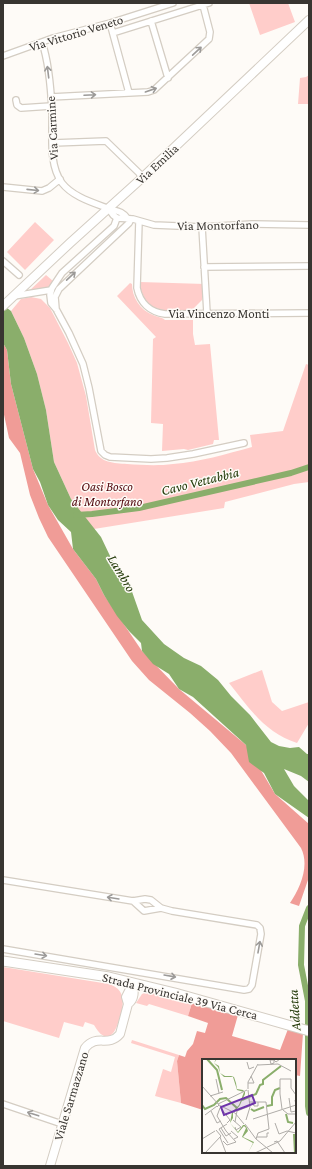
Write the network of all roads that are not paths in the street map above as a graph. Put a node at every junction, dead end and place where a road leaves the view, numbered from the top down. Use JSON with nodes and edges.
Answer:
{"nodes":[{"id":1,"x":173,"y":3,"type":"edge"},
{"id":2,"x":206,"y":4,"type":"edge"},
{"id":3,"x":309,"y":20,"type":"edge"},
{"id":4,"x":152,"y":21,"type":"junction"},
{"id":5,"x":110,"y":23,"type":"junction"},
{"id":6,"x":113,"y":33,"type":"junction"},
{"id":7,"x":42,"y":42,"type":"junction"},
{"id":8,"x":3,"y":56,"type":"edge"},
{"id":9,"x":168,"y":78,"type":"junction"},
{"id":10,"x":129,"y":93,"type":"junction"},
{"id":11,"x":51,"y":97,"type":"junction"},
{"id":12,"x":16,"y":100,"type":"dead end"},
{"id":13,"x":52,"y":106,"type":"junction"},
{"id":14,"x":53,"y":143,"type":"junction"},
{"id":15,"x":142,"y":178,"type":"junction"},
{"id":16,"x":60,"y":179,"type":"junction"},
{"id":17,"x":3,"y":187,"type":"edge"},
{"id":18,"x":108,"y":208,"type":"junction"},
{"id":19,"x":117,"y":218,"type":"junction"},
{"id":20,"x":129,"y":219,"type":"junction"},
{"id":21,"x":138,"y":221,"type":"junction"},
{"id":22,"x":309,"y":224,"type":"edge"},
{"id":23,"x":202,"y":227,"type":"junction"},
{"id":24,"x":3,"y":261,"type":"edge"},
{"id":25,"x":309,"y":266,"type":"edge"},
{"id":26,"x":204,"y":267,"type":"junction"},
{"id":27,"x":19,"y":275,"type":"dead end"},
{"id":28,"x":51,"y":290,"type":"junction"},
{"id":29,"x":34,"y":293,"type":"junction"},
{"id":30,"x":50,"y":301,"type":"junction"},
{"id":31,"x":7,"y":302,"type":"edge"},
{"id":32,"x":56,"y":309,"type":"junction"},
{"id":33,"x":206,"y":313,"type":"junction"},
{"id":34,"x":309,"y":313,"type":"edge"},
{"id":35,"x":244,"y":442,"type":"dead end"},
{"id":36,"x":3,"y":880,"type":"edge"},
{"id":37,"x":133,"y":901,"type":"junction"},
{"id":38,"x":161,"y":908,"type":"junction"},
{"id":39,"x":3,"y":949,"type":"edge"},
{"id":40,"x":3,"y":961,"type":"edge"},
{"id":41,"x":133,"y":983,"type":"junction"},
{"id":42,"x":309,"y":1030,"type":"edge"},
{"id":43,"x":3,"y":1104,"type":"edge"},
{"id":44,"x":62,"y":1124,"type":"junction"},
{"id":45,"x":50,"y":1166,"type":"edge"}],
"edges":[{"from":1,"to":5,"type":"street","name":"Via Vittorio Veneto"},
{"from":2,"to":4,"type":"street"},
{"from":9,"to":2,"type":"street","one_way":true},
{"from":3,"to":15,"type":"street","name":"Via Emilia"},
{"from":4,"to":6,"type":"street"},
{"from":4,"to":9,"type":"street"},
{"from":5,"to":6,"type":"street"},
{"from":5,"to":7,"type":"street","name":"Via Vittorio Veneto"},
{"from":6,"to":10,"type":"street"},
{"from":7,"to":8,"type":"street","name":"Via Vittorio Veneto"},
{"from":11,"to":7,"type":"street","name":"Via Carmine","one_way":true},
{"from":10,"to":9,"type":"street","one_way":true},
{"from":11,"to":10,"type":"street","one_way":true},
{"from":11,"to":13,"type":"street","name":"Via Carmine"},
{"from":12,"to":13,"type":"street"},
{"from":13,"to":14,"type":"street","name":"Via Carmine"},
{"from":14,"to":15,"type":"street"},
{"from":14,"to":16,"type":"street","name":"Via Carmine"},
{"from":15,"to":18,"type":"street","name":"Via Emilia"},
{"from":17,"to":16,"type":"street","one_way":true},
{"from":16,"to":18,"type":"street","name":"Via Carmine"},
{"from":18,"to":19,"type":"street"},
{"from":18,"to":20,"type":"street","name":"Via Carmine"},
{"from":18,"to":31,"type":"street","name":"Via Emilia"},
{"from":19,"to":20,"type":"street"},
{"from":19,"to":28,"type":"street"},
{"from":20,"to":21,"type":"street","name":"Via Montorfano"},
{"from":32,"to":20,"type":"street","one_way":true},
{"from":21,"to":23,"type":"street","name":"Via Montorfano"},
{"from":21,"to":33,"type":"street","name":"Via Vincenzo Monti"},
{"from":22,"to":23,"type":"street","name":"Via Montorfano"},
{"from":23,"to":26,"type":"street"},
{"from":24,"to":27,"type":"street"},
{"from":25,"to":26,"type":"street"},
{"from":26,"to":33,"type":"street"},
{"from":28,"to":29,"type":"street"},
{"from":28,"to":30,"type":"street"},
{"from":29,"to":30,"type":"street"},
{"from":29,"to":31,"type":"street"},
{"from":30,"to":32,"type":"street"},
{"from":32,"to":35,"type":"street"},
{"from":33,"to":34,"type":"street","name":"Via Vincenzo Monti"},
{"from":37,"to":36,"type":"street","one_way":true},
{"from":37,"to":38,"type":"street"},
{"from":37,"to":38,"type":"street"},
{"from":39,"to":38,"type":"street","one_way":true},
{"from":40,"to":41,"type":"main road","name":"Strada Provinciale 39 Via Cerca"},
{"from":41,"to":42,"type":"main road","name":"Strada Provinciale 39 Via Cerca"},
{"from":41,"to":44,"type":"street","name":"Viale Sarmazzano"},
{"from":44,"to":43,"type":"street","one_way":true},
{"from":44,"to":45,"type":"street","name":"Viale Sarmazzano"}]}
